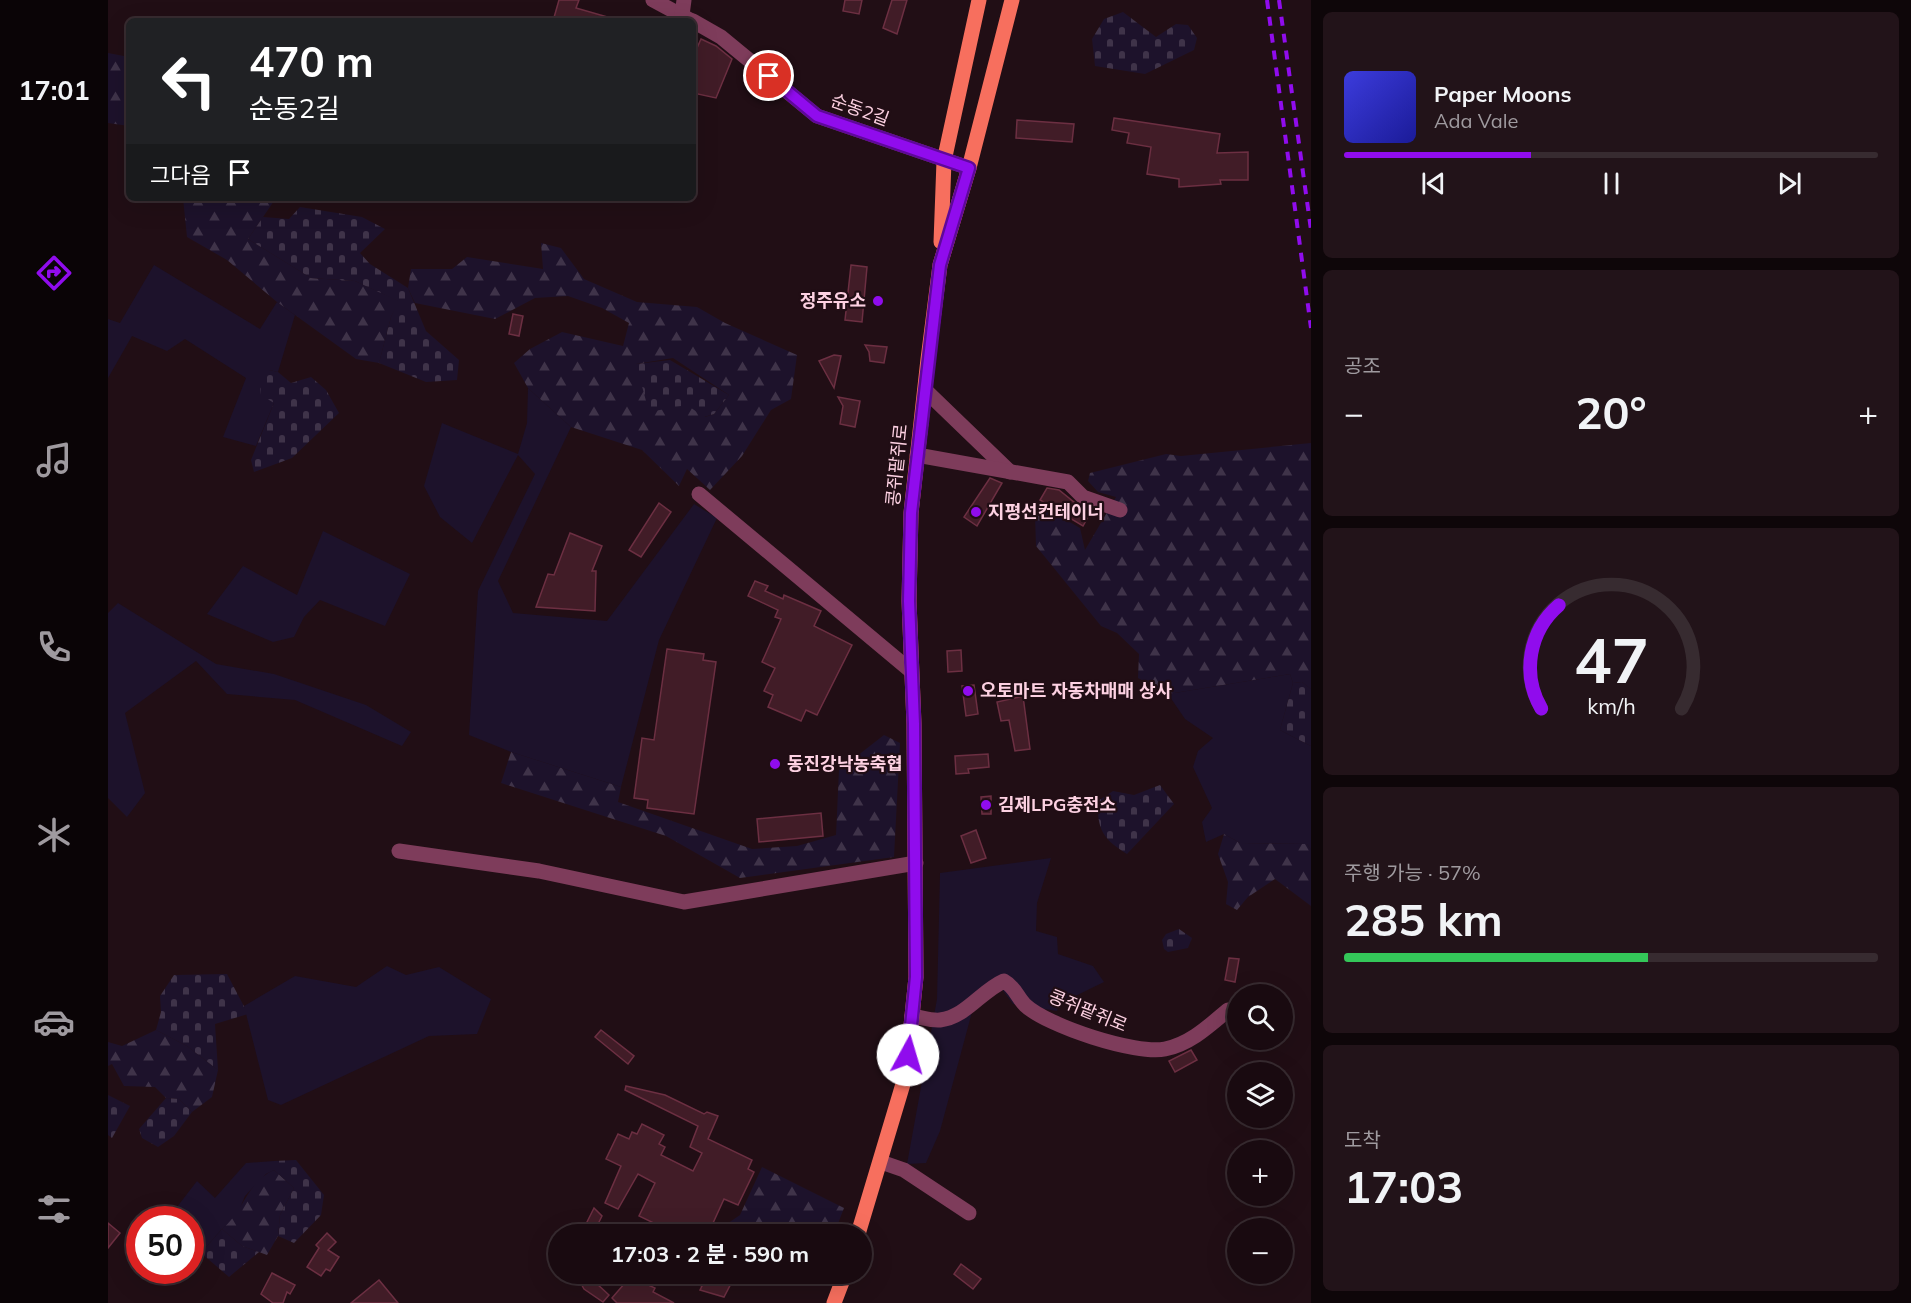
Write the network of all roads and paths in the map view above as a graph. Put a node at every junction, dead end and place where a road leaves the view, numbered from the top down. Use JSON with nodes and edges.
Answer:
{"nodes":[{"id":1,"x":653,"y":0,"type":"edge"},
{"id":2,"x":979,"y":0,"type":"edge"},
{"id":3,"x":1012,"y":0,"type":"edge"},
{"id":4,"x":688,"y":14,"type":"edge"},
{"id":5,"x":696,"y":20,"type":"edge"},
{"id":6,"x":944,"y":161,"type":"junction"},
{"id":7,"x":969,"y":168,"type":"junction"},
{"id":8,"x":940,"y":265,"type":"junction"},
{"id":9,"x":925,"y":390,"type":"junction"},
{"id":10,"x":917,"y":455,"type":"junction"},
{"id":11,"x":1010,"y":472,"type":"junction"},
{"id":12,"x":699,"y":494,"type":"dead end"},
{"id":13,"x":1120,"y":510,"type":"dead end"},
{"id":14,"x":911,"y":671,"type":"junction"},
{"id":15,"x":399,"y":851,"type":"dead end"},
{"id":16,"x":916,"y":863,"type":"junction"},
{"id":17,"x":1227,"y":1011,"type":"edge"},
{"id":18,"x":912,"y":1016,"type":"junction"},
{"id":19,"x":881,"y":1162,"type":"junction"},
{"id":20,"x":969,"y":1213,"type":"dead end"},
{"id":21,"x":861,"y":1224,"type":"edge"},
{"id":22,"x":841,"y":1284,"type":"edge"},
{"id":23,"x":834,"y":1303,"type":"edge"}],
"edges":[{"from":1,"to":4,"type":"street","name":"순동2길"},
{"from":2,"to":6,"type":"main road","name":"콩쥐팥쥐로"},
{"from":3,"to":7,"type":"main road","name":"콩쥐팥쥐로"},
{"from":5,"to":6,"type":"street","name":"순동2길"},
{"from":6,"to":7,"type":"street","name":"순동2길"},
{"from":6,"to":8,"type":"main road","name":"콩쥐팥쥐로"},
{"from":7,"to":8,"type":"main road","name":"콩쥐팥쥐로"},
{"from":8,"to":9,"type":"main road","name":"콩쥐팥쥐로"},
{"from":9,"to":10,"type":"main road","name":"콩쥐팥쥐로"},
{"from":9,"to":11,"type":"street"},
{"from":10,"to":11,"type":"street"},
{"from":10,"to":14,"type":"main road","name":"콩쥐팥쥐로"},
{"from":11,"to":13,"type":"street"},
{"from":12,"to":14,"type":"street"},
{"from":14,"to":16,"type":"main road","name":"콩쥐팥쥐로"},
{"from":15,"to":16,"type":"street"},
{"from":16,"to":18,"type":"main road","name":"콩쥐팥쥐로"},
{"from":17,"to":18,"type":"street","name":"콩쥐팥쥐로"},
{"from":18,"to":19,"type":"main road","name":"콩쥐팥쥐로"},
{"from":19,"to":20,"type":"street"},
{"from":19,"to":21,"type":"main road","name":"콩쥐팥쥐로"},
{"from":22,"to":23,"type":"main road"}]}
